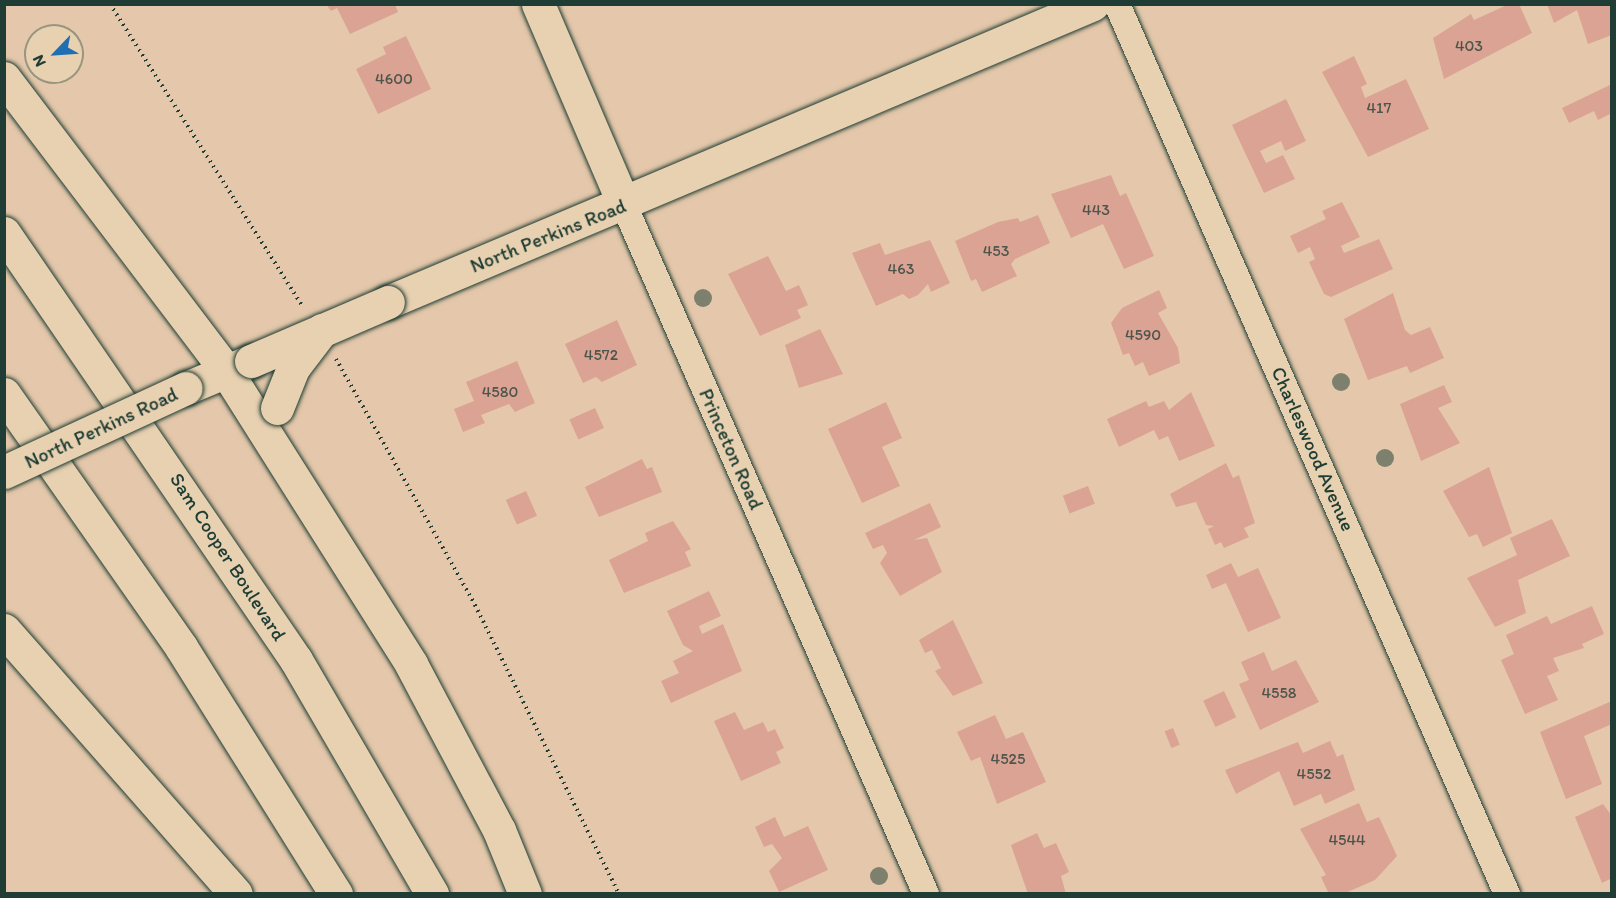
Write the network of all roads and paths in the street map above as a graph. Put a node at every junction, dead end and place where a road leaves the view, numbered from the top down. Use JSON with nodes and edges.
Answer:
{"nodes":[{"id":1,"x":110,"y":4,"type":"edge"},
{"id":2,"x":538,"y":4,"type":"edge"},
{"id":3,"x":1093,"y":4,"type":"edge"},
{"id":4,"x":1117,"y":4,"type":"edge"},
{"id":5,"x":4,"y":78,"type":"edge"},
{"id":6,"x":624,"y":205,"type":"junction"},
{"id":7,"x":4,"y":233,"type":"edge"},
{"id":8,"x":321,"y":333,"type":"junction"},
{"id":9,"x":239,"y":366,"type":"junction"},
{"id":10,"x":4,"y":394,"type":"edge"},
{"id":11,"x":4,"y":414,"type":"edge"},
{"id":12,"x":278,"y":453,"type":"junction"},
{"id":13,"x":4,"y":472,"type":"edge"},
{"id":14,"x":68,"y":485,"type":"junction"},
{"id":15,"x":4,"y":630,"type":"edge"},
{"id":16,"x":236,"y":894,"type":"edge"},
{"id":17,"x":336,"y":894,"type":"edge"},
{"id":18,"x":432,"y":894,"type":"edge"},
{"id":19,"x":525,"y":894,"type":"edge"},
{"id":20,"x":619,"y":894,"type":"edge"},
{"id":21,"x":926,"y":894,"type":"edge"},
{"id":22,"x":1507,"y":894,"type":"edge"}],
"edges":[{"from":1,"to":8,"type":"path"},
{"from":2,"to":6,"type":"main road","name":"Princeton Road"},
{"from":3,"to":6,"type":"main road","name":"North Perkins Road"},
{"from":4,"to":22,"type":"street","name":"Charleswood Avenue"},
{"from":5,"to":9,"type":"main road"},
{"from":6,"to":8,"type":"main road","name":"North Perkins Road","bridge":true},
{"from":6,"to":21,"type":"street","name":"Princeton Road"},
{"from":7,"to":18,"type":"main road","name":"Sam Cooper Boulevard"},
{"from":8,"to":9,"type":"main road","name":"North Perkins Road","bridge":true},
{"from":8,"to":12,"type":"main road","bridge":true},
{"from":8,"to":20,"type":"path"},
{"from":9,"to":12,"type":"main road"},
{"from":9,"to":13,"type":"main road","name":"North Perkins Road","bridge":true},
{"from":10,"to":14,"type":"main road"},
{"from":11,"to":14,"type":"main road"},
{"from":12,"to":19,"type":"main road"},
{"from":14,"to":17,"type":"main road"},
{"from":15,"to":16,"type":"main road"}]}
